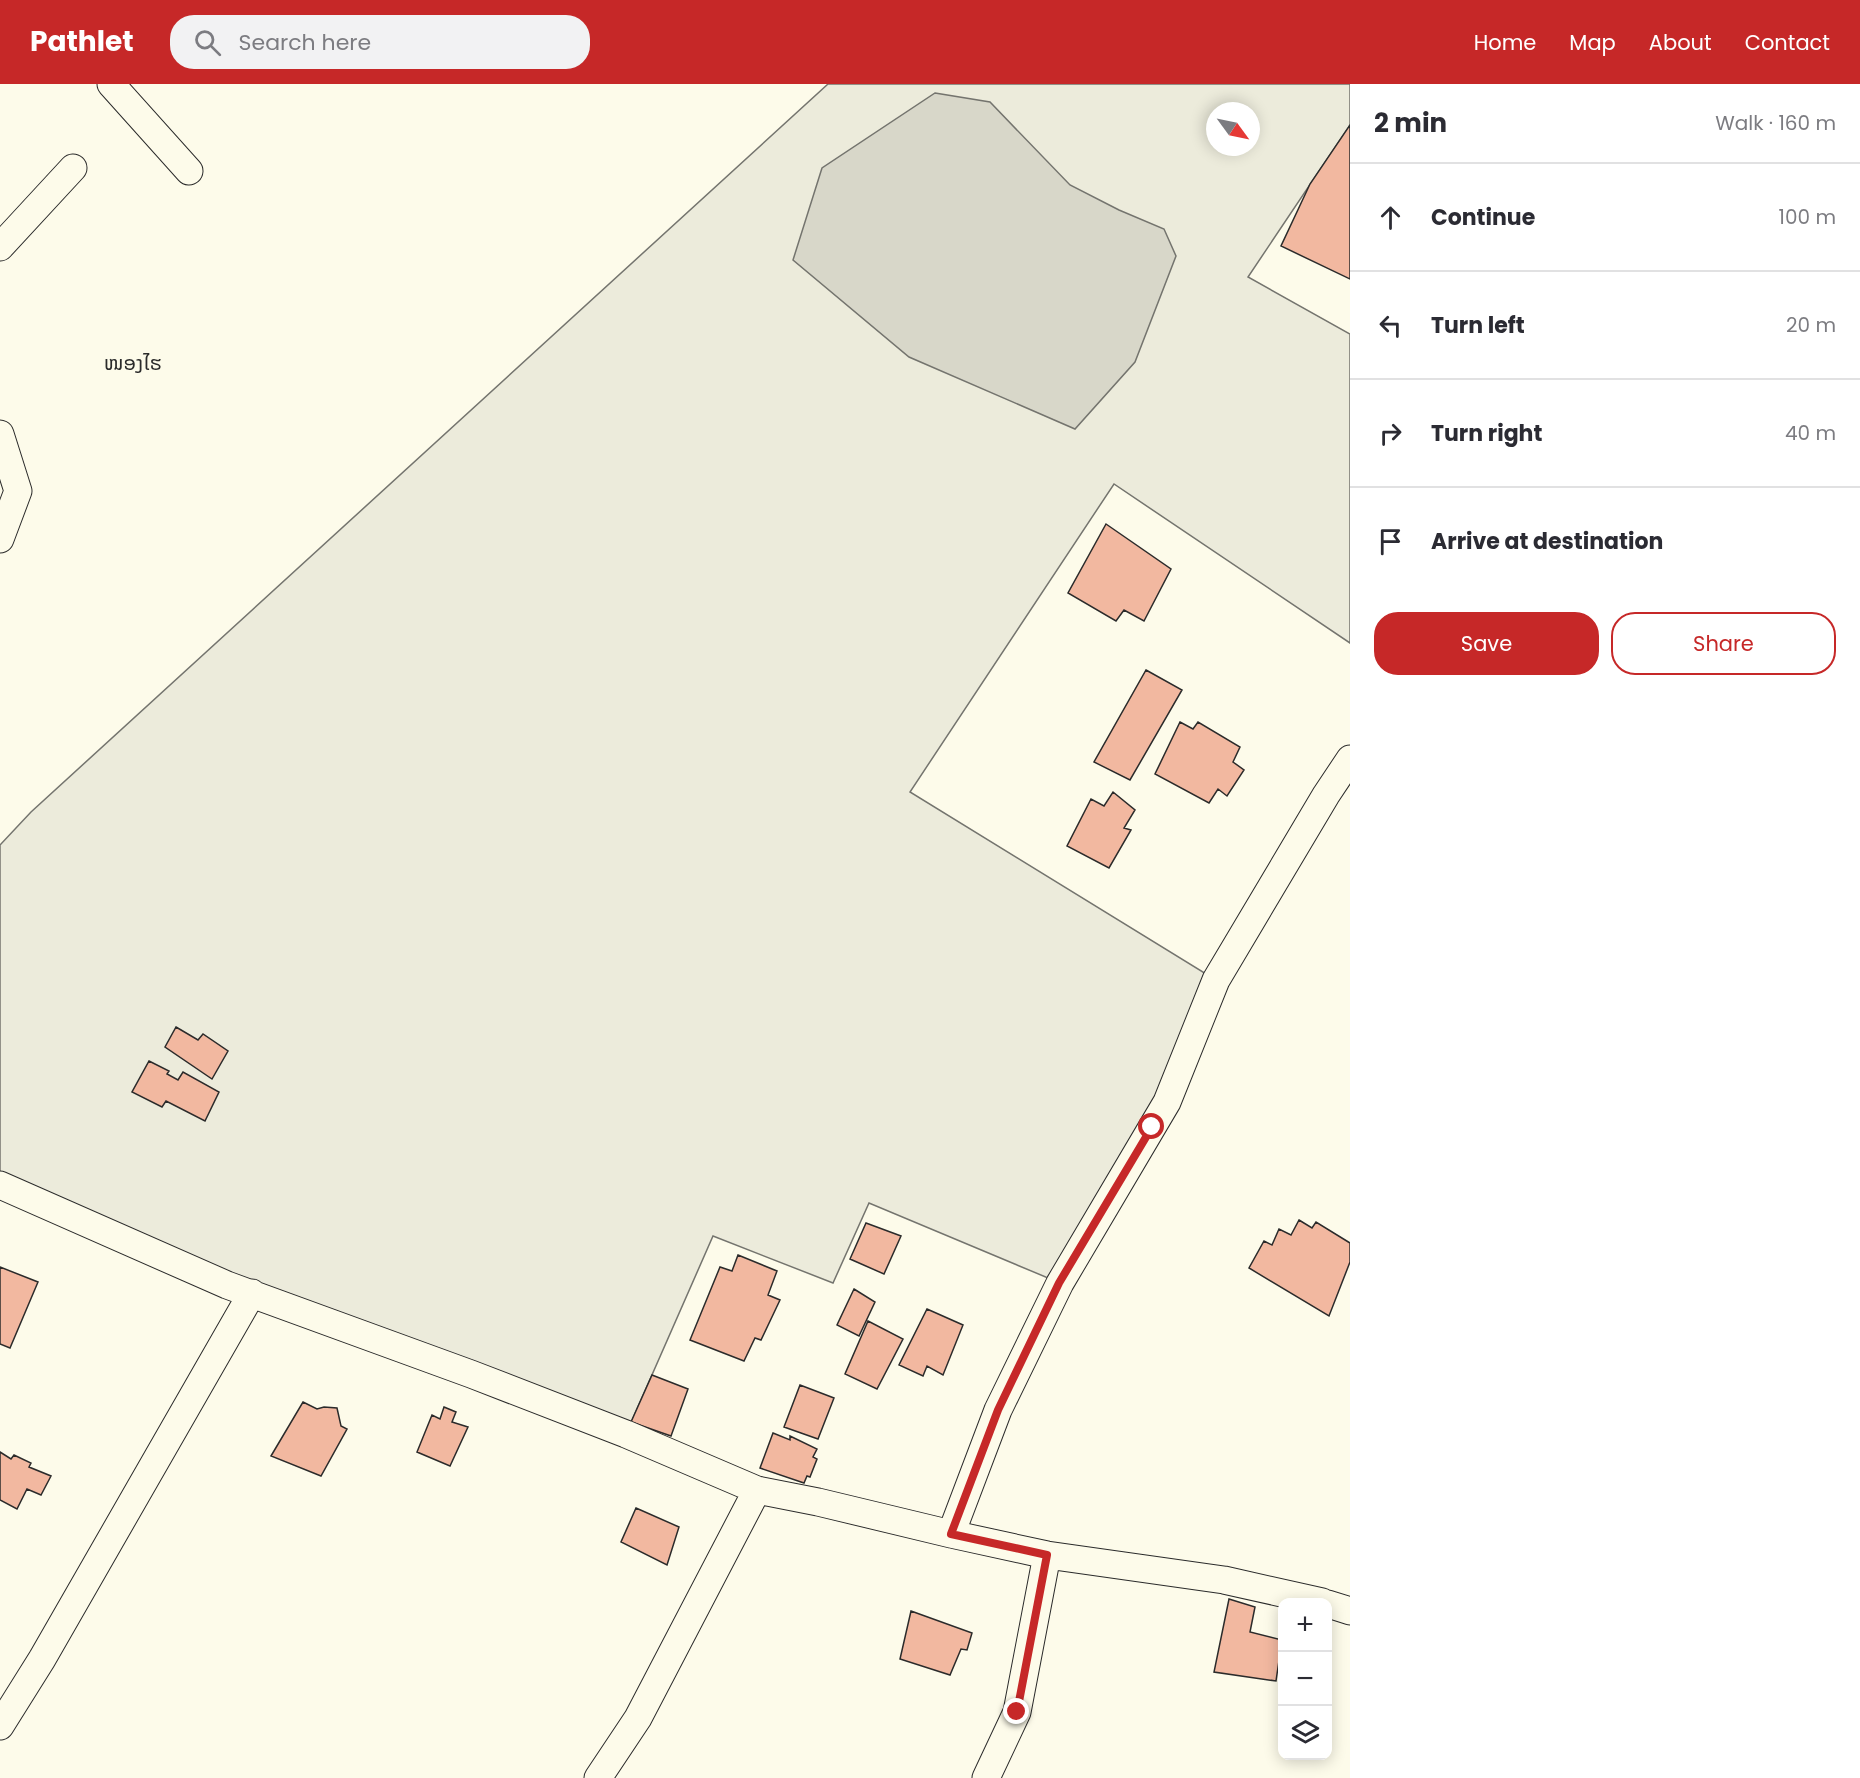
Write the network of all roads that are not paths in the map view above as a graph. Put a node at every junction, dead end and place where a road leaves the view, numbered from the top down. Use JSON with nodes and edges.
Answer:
{"nodes":[{"id":1,"x":111,"y":84,"type":"edge"},
{"id":2,"x":73,"y":168,"type":"dead end"},
{"id":3,"x":189,"y":171,"type":"dead end"},
{"id":4,"x":0,"y":247,"type":"edge"},
{"id":5,"x":0,"y":434,"type":"edge"},
{"id":6,"x":0,"y":540,"type":"edge"},
{"id":7,"x":1350,"y":759,"type":"edge"},
{"id":8,"x":0,"y":1185,"type":"edge"},
{"id":9,"x":252,"y":1293,"type":"junction"},
{"id":10,"x":757,"y":1490,"type":"junction"},
{"id":11,"x":951,"y":1534,"type":"junction"},
{"id":12,"x":1047,"y":1555,"type":"junction"},
{"id":13,"x":1304,"y":1598,"type":"edge"},
{"id":14,"x":1332,"y":1605,"type":"edge"},
{"id":15,"x":1350,"y":1611,"type":"edge"},
{"id":16,"x":0,"y":1726,"type":"edge"},
{"id":17,"x":598,"y":1778,"type":"edge"},
{"id":18,"x":986,"y":1778,"type":"edge"}],
"edges":[{"from":1,"to":3,"type":"street"},
{"from":2,"to":4,"type":"street"},
{"from":5,"to":6,"type":"street"},
{"from":7,"to":11,"type":"street"},
{"from":8,"to":9,"type":"street"},
{"from":9,"to":10,"type":"street"},
{"from":9,"to":16,"type":"street"},
{"from":10,"to":11,"type":"street"},
{"from":10,"to":17,"type":"street"},
{"from":11,"to":12,"type":"street"},
{"from":12,"to":13,"type":"street"},
{"from":12,"to":18,"type":"street"},
{"from":14,"to":15,"type":"street"}]}
